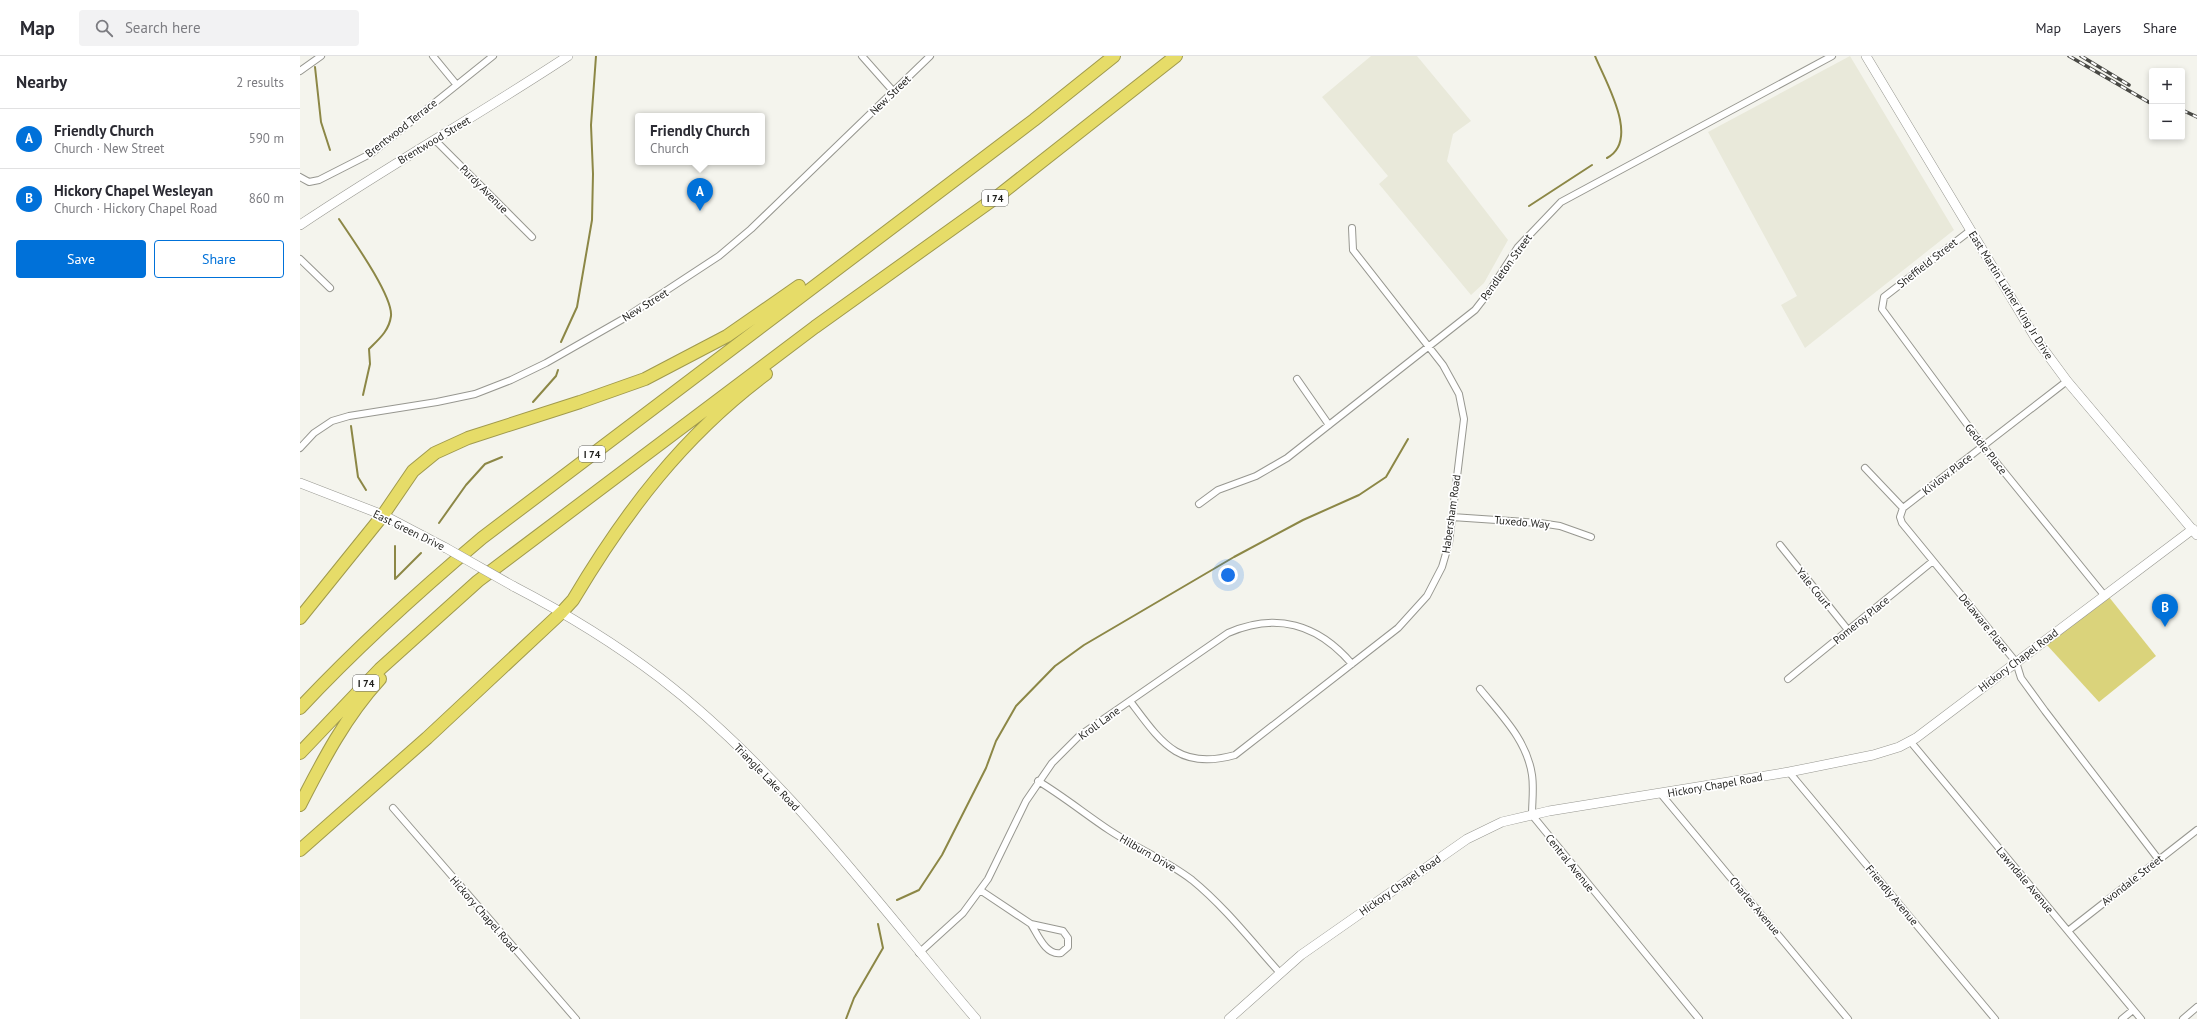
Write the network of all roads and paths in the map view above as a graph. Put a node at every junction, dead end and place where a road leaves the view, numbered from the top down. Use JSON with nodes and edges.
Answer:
{"nodes":[{"id":1,"x":321,"y":56,"type":"edge"},
{"id":2,"x":433,"y":56,"type":"edge"},
{"id":3,"x":493,"y":56,"type":"edge"},
{"id":4,"x":568,"y":56,"type":"edge"},
{"id":5,"x":862,"y":56,"type":"edge"},
{"id":6,"x":930,"y":56,"type":"edge"},
{"id":7,"x":1114,"y":56,"type":"edge"},
{"id":8,"x":1832,"y":56,"type":"edge"},
{"id":9,"x":1866,"y":56,"type":"edge"},
{"id":10,"x":1172,"y":58,"type":"edge"},
{"id":11,"x":300,"y":71,"type":"edge"},
{"id":12,"x":456,"y":84,"type":"junction"},
{"id":13,"x":893,"y":91,"type":"junction"},
{"id":14,"x":435,"y":140,"type":"junction"},
{"id":15,"x":301,"y":178,"type":"edge"},
{"id":16,"x":300,"y":225,"type":"edge"},
{"id":17,"x":1352,"y":228,"type":"dead end"},
{"id":18,"x":1970,"y":230,"type":"junction"},
{"id":19,"x":532,"y":237,"type":"dead end"},
{"id":20,"x":300,"y":259,"type":"edge"},
{"id":21,"x":833,"y":271,"type":"junction"},
{"id":22,"x":330,"y":288,"type":"dead end"},
{"id":23,"x":1884,"y":297,"type":"joint"},
{"id":24,"x":815,"y":327,"type":"junction"},
{"id":25,"x":1429,"y":347,"type":"junction"},
{"id":26,"x":1297,"y":379,"type":"dead end"},
{"id":27,"x":2067,"y":381,"type":"junction"},
{"id":28,"x":1329,"y":425,"type":"junction"},
{"id":29,"x":1983,"y":446,"type":"junction"},
{"id":30,"x":300,"y":448,"type":"edge"},
{"id":31,"x":1865,"y":468,"type":"dead end"},
{"id":32,"x":300,"y":483,"type":"edge"},
{"id":33,"x":1199,"y":504,"type":"dead end"},
{"id":34,"x":1903,"y":508,"type":"junction"},
{"id":35,"x":383,"y":515,"type":"junction"},
{"id":36,"x":1452,"y":517,"type":"junction"},
{"id":37,"x":2195,"y":532,"type":"edge"},
{"id":38,"x":1591,"y":537,"type":"dead end"},
{"id":39,"x":1780,"y":545,"type":"dead end"},
{"id":40,"x":1933,"y":561,"type":"junction"},
{"id":41,"x":513,"y":586,"type":"joint"},
{"id":42,"x":2104,"y":596,"type":"junction"},
{"id":43,"x":562,"y":612,"type":"junction"},
{"id":44,"x":436,"y":617,"type":"junction"},
{"id":45,"x":300,"y":618,"type":"edge"},
{"id":46,"x":1848,"y":630,"type":"junction"},
{"id":47,"x":359,"y":647,"type":"junction"},
{"id":48,"x":2016,"y":662,"type":"junction"},
{"id":49,"x":1352,"y":664,"type":"junction"},
{"id":50,"x":1788,"y":679,"type":"dead end"},
{"id":51,"x":1480,"y":689,"type":"dead end"},
{"id":52,"x":300,"y":699,"type":"edge"},
{"id":53,"x":1130,"y":701,"type":"junction"},
{"id":54,"x":300,"y":708,"type":"edge"},
{"id":55,"x":1910,"y":741,"type":"junction"},
{"id":56,"x":300,"y":753,"type":"edge"},
{"id":57,"x":1789,"y":772,"type":"junction"},
{"id":58,"x":1038,"y":781,"type":"junction"},
{"id":59,"x":1661,"y":794,"type":"junction"},
{"id":60,"x":300,"y":804,"type":"edge"},
{"id":61,"x":393,"y":808,"type":"dead end"},
{"id":62,"x":1532,"y":815,"type":"junction"},
{"id":63,"x":2197,"y":830,"type":"edge"},
{"id":64,"x":300,"y":850,"type":"edge"},
{"id":65,"x":2159,"y":860,"type":"junction"},
{"id":66,"x":980,"y":890,"type":"junction"},
{"id":67,"x":1031,"y":924,"type":"junction"},
{"id":68,"x":2068,"y":931,"type":"junction"},
{"id":69,"x":919,"y":953,"type":"junction"},
{"id":70,"x":1280,"y":973,"type":"junction"},
{"id":71,"x":2197,"y":1007,"type":"edge"},
{"id":72,"x":2133,"y":1010,"type":"junction"},
{"id":73,"x":576,"y":1019,"type":"edge"},
{"id":74,"x":976,"y":1019,"type":"edge"},
{"id":75,"x":1229,"y":1019,"type":"edge"},
{"id":76,"x":1699,"y":1019,"type":"edge"},
{"id":77,"x":1848,"y":1019,"type":"edge"},
{"id":78,"x":1995,"y":1019,"type":"edge"},
{"id":79,"x":2122,"y":1019,"type":"edge"},
{"id":80,"x":2141,"y":1019,"type":"edge"},
{"id":81,"x":2183,"y":1019,"type":"edge"}],
"edges":[{"from":1,"to":11,"type":"street"},
{"from":2,"to":12,"type":"street"},
{"from":3,"to":12,"type":"street","name":"Brentwood Terrace"},
{"from":4,"to":14,"type":"street","name":"Brentwood Street"},
{"from":5,"to":13,"type":"street"},
{"from":6,"to":13,"type":"street","name":"New Street"},
{"from":7,"to":21,"type":"highway","number":"I 74"},
{"from":8,"to":25,"type":"street","name":"Pendleton Street"},
{"from":9,"to":18,"type":"street","name":"East Martin Luther King Jr Drive"},
{"from":10,"to":24,"type":"highway","number":"I 74"},
{"from":12,"to":15,"type":"street","name":"Brentwood Terrace"},
{"from":13,"to":30,"type":"street","name":"New Street"},
{"from":14,"to":16,"type":"street","name":"Brentwood Street"},
{"from":14,"to":19,"type":"street","name":"Purdy Avenue"},
{"from":17,"to":25,"type":"street","name":"Habersham Road"},
{"from":18,"to":23,"type":"street","name":"Sheffield Street"},
{"from":18,"to":27,"type":"street","name":"East Martin Luther King Jr Drive"},
{"from":20,"to":22,"type":"street"},
{"from":21,"to":35,"type":"highway"},
{"from":21,"to":47,"type":"highway","number":"I 74"},
{"from":23,"to":29,"type":"street","name":"Geddie Place"},
{"from":24,"to":43,"type":"highway"},
{"from":24,"to":44,"type":"highway","number":"I 74"},
{"from":25,"to":28,"type":"street","name":"Pendleton Street"},
{"from":25,"to":36,"type":"street","name":"Habersham Road"},
{"from":26,"to":28,"type":"street"},
{"from":27,"to":29,"type":"street","name":"Kivlow Place"},
{"from":27,"to":37,"type":"street","name":"East Martin Luther King Jr Drive"},
{"from":28,"to":33,"type":"street","name":"Pendleton Street"},
{"from":29,"to":34,"type":"street","name":"Kivlow Place"},
{"from":29,"to":42,"type":"street","name":"Geddie Place"},
{"from":31,"to":34,"type":"street"},
{"from":32,"to":35,"type":"street","name":"East Green Drive"},
{"from":34,"to":40,"type":"street","name":"Delaware Place"},
{"from":35,"to":41,"type":"street","name":"East Green Drive","bridge":true},
{"from":35,"to":45,"type":"highway"},
{"from":36,"to":38,"type":"street","name":"Tuxedo Way"},
{"from":36,"to":49,"type":"street","name":"Habersham Road"},
{"from":37,"to":42,"type":"street","name":"Hickory Chapel Road"},
{"from":39,"to":46,"type":"street","name":"Yale Court"},
{"from":40,"to":46,"type":"street","name":"Pomeroy Place"},
{"from":40,"to":48,"type":"street","name":"Delaware Place"},
{"from":41,"to":43,"type":"street","name":"Triangle Lake Road"},
{"from":42,"to":48,"type":"street","name":"Hickory Chapel Road"},
{"from":43,"to":64,"type":"highway"},
{"from":43,"to":69,"type":"street","name":"Triangle Lake Road"},
{"from":44,"to":56,"type":"highway","number":"I 74"},
{"from":44,"to":60,"type":"highway"},
{"from":46,"to":50,"type":"street","name":"Pomeroy Place"},
{"from":47,"to":52,"type":"highway"},
{"from":47,"to":54,"type":"highway","number":"I 74"},
{"from":48,"to":55,"type":"street","name":"Hickory Chapel Road"},
{"from":48,"to":65,"type":"street","name":"Delaware Place"},
{"from":49,"to":53,"type":"street","name":"Kroll Lane"},
{"from":49,"to":53,"type":"street","name":"Habersham Road"},
{"from":51,"to":62,"type":"street"},
{"from":53,"to":58,"type":"street","name":"Kroll Lane"},
{"from":55,"to":57,"type":"street","name":"Hickory Chapel Road"},
{"from":55,"to":68,"type":"street","name":"Lawndale Avenue"},
{"from":57,"to":59,"type":"street","name":"Hickory Chapel Road"},
{"from":57,"to":78,"type":"street","name":"Friendly Avenue"},
{"from":58,"to":66,"type":"street","name":"Kroll Lane"},
{"from":58,"to":70,"type":"street","name":"Hilburn Drive"},
{"from":59,"to":62,"type":"street","name":"Hickory Chapel Road"},
{"from":59,"to":77,"type":"street","name":"Charles Avenue"},
{"from":61,"to":73,"type":"street","name":"Hickory Chapel Road"},
{"from":62,"to":70,"type":"street","name":"Hickory Chapel Road"},
{"from":62,"to":76,"type":"street","name":"Central Avenue"},
{"from":63,"to":65,"type":"street","name":"Avondale Street"},
{"from":65,"to":68,"type":"street","name":"Avondale Street"},
{"from":66,"to":67,"type":"street"},
{"from":66,"to":69,"type":"street","name":"Kroll Lane"},
{"from":67,"to":67,"type":"street"},
{"from":68,"to":72,"type":"street","name":"Lawndale Avenue"},
{"from":69,"to":74,"type":"street","name":"Triangle Lake Road"},
{"from":70,"to":75,"type":"street","name":"Hickory Chapel Road"},
{"from":71,"to":81,"type":"street"},
{"from":72,"to":79,"type":"street"},
{"from":72,"to":80,"type":"street","name":"Lawndale Avenue"}]}
